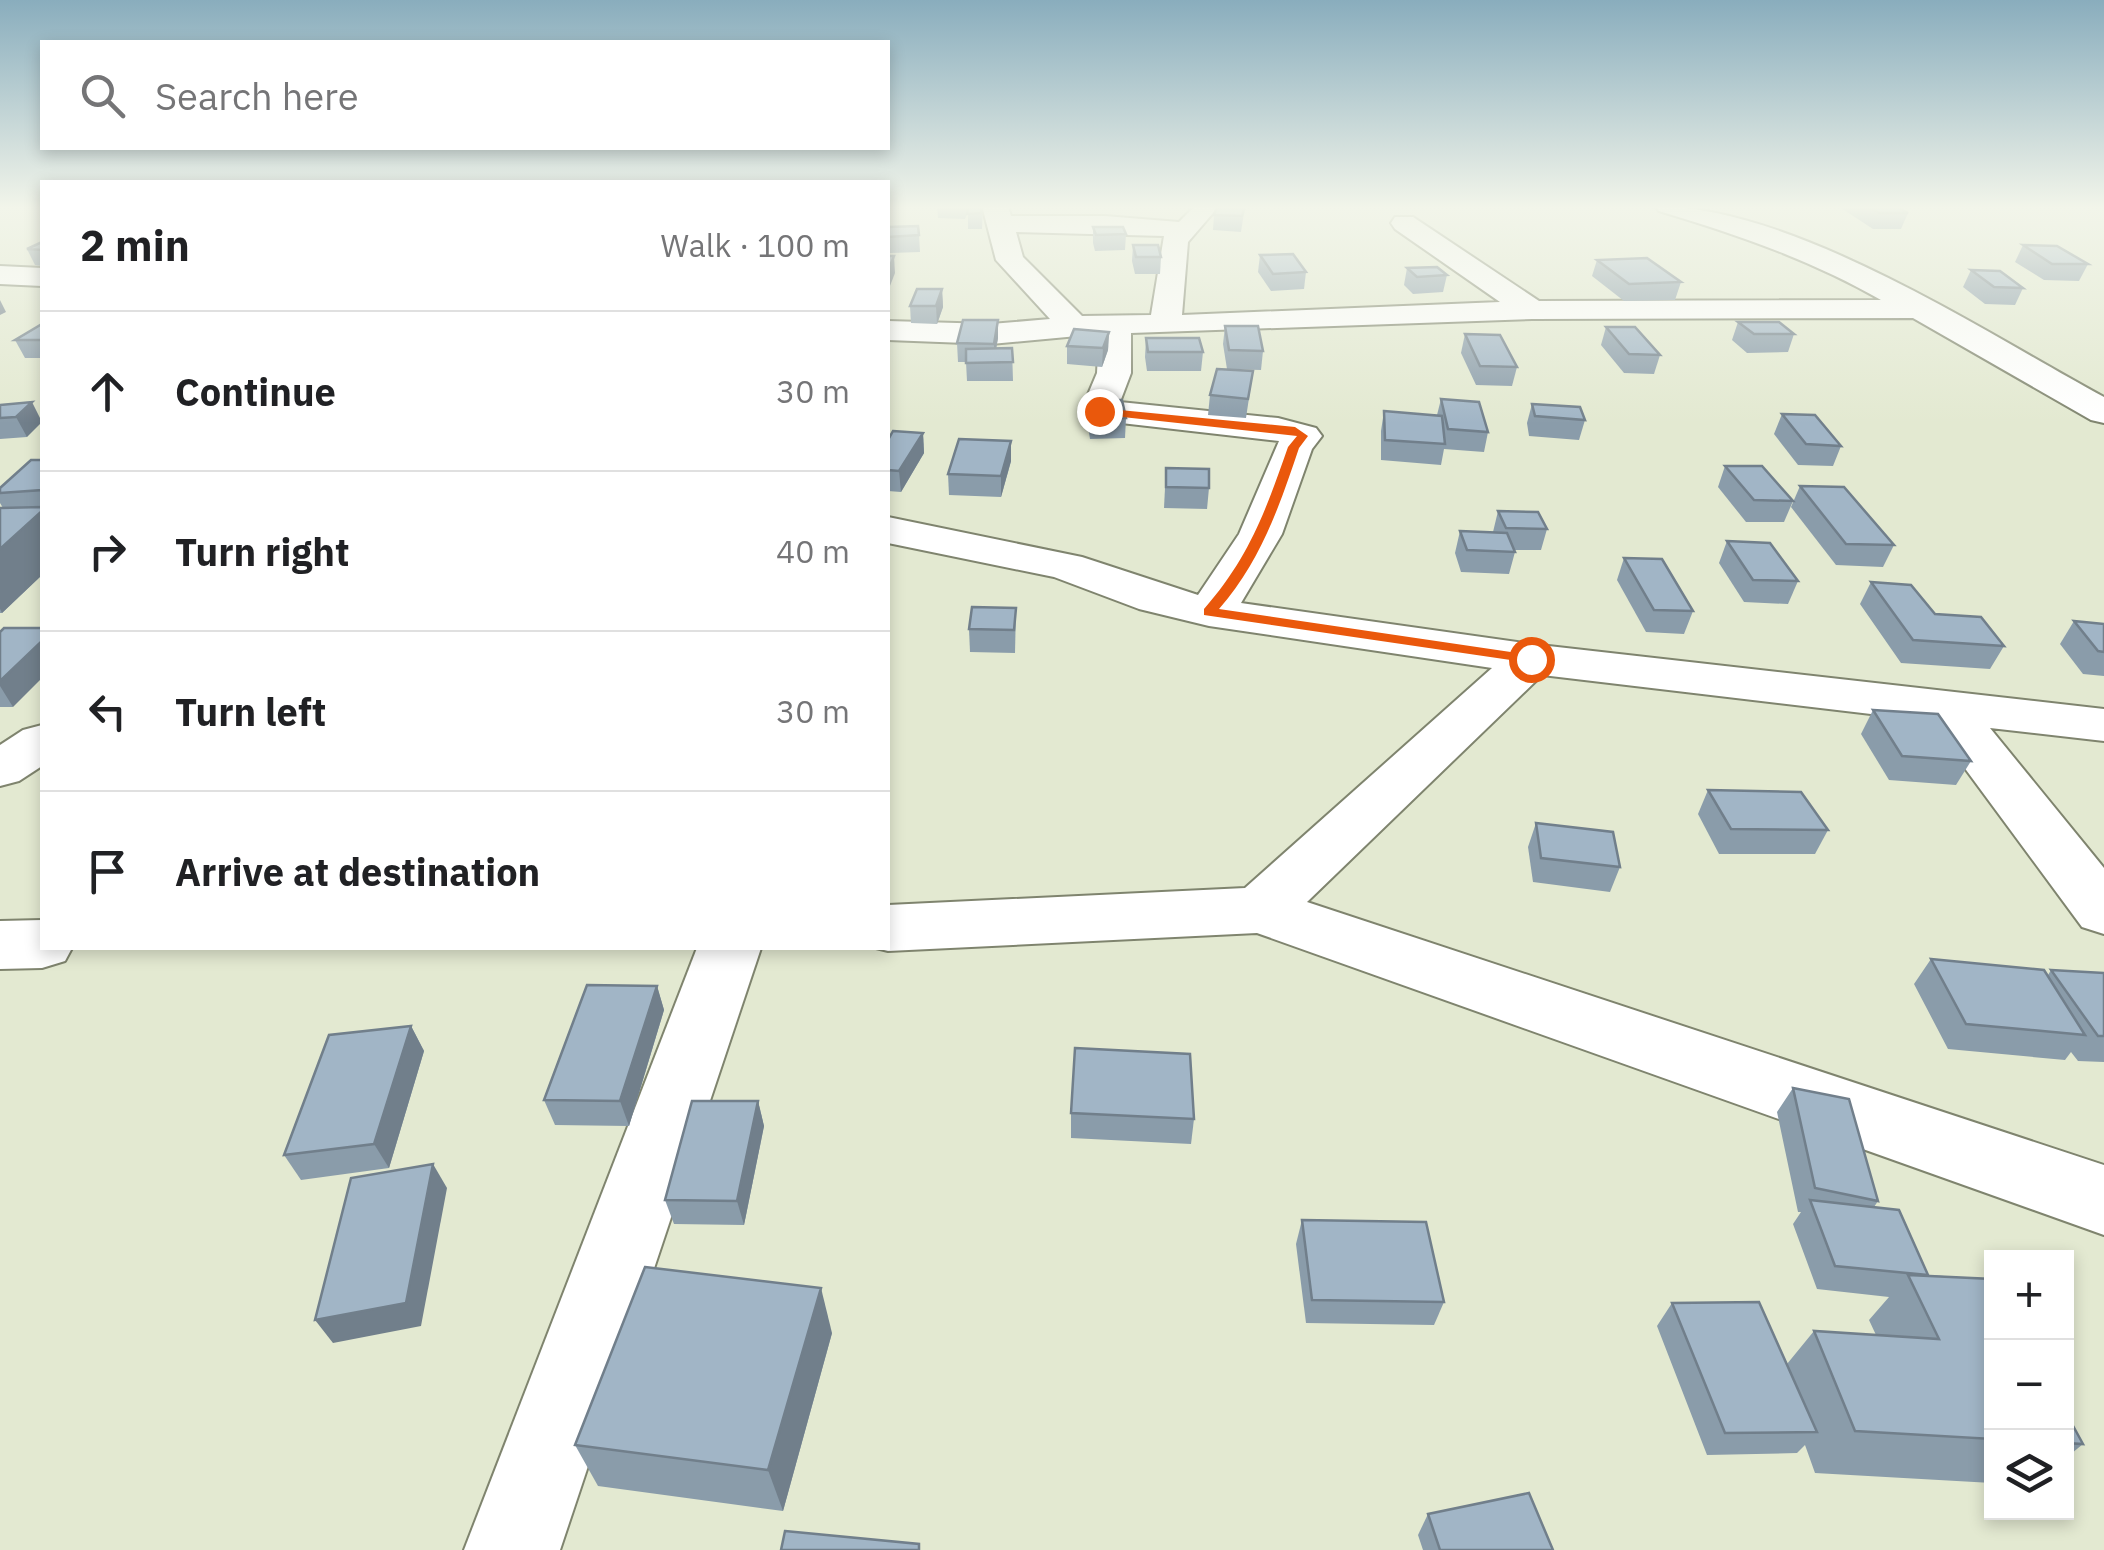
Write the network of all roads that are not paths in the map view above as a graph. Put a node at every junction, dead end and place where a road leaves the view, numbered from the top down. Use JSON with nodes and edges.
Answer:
{"nodes":[{"id":1,"x":1034,"y":278,"type":"edge"},
{"id":2,"x":1169,"y":278,"type":"edge"},
{"id":3,"x":1486,"y":278,"type":"edge"},
{"id":4,"x":1864,"y":278,"type":"edge"},
{"id":5,"x":1920,"y":309,"type":"junction"},
{"id":6,"x":1532,"y":310,"type":"junction"},
{"id":7,"x":1165,"y":324,"type":"junction"},
{"id":8,"x":1096,"y":326,"type":"junction"},
{"id":9,"x":890,"y":332,"type":"edge"},
{"id":10,"x":2104,"y":412,"type":"edge"},
{"id":11,"x":890,"y":530,"type":"edge"},
{"id":12,"x":1209,"y":612,"type":"junction"},
{"id":13,"x":1531,"y":659,"type":"junction"},
{"id":14,"x":1946,"y":707,"type":"junction"},
{"id":15,"x":2104,"y":725,"type":"edge"},
{"id":16,"x":40,"y":743,"type":"edge"},
{"id":17,"x":0,"y":769,"type":"edge"},
{"id":18,"x":1260,"y":910,"type":"junction"},
{"id":19,"x":2104,"y":910,"type":"edge"},
{"id":20,"x":890,"y":928,"type":"edge"},
{"id":21,"x":40,"y":944,"type":"edge"},
{"id":22,"x":0,"y":945,"type":"edge"},
{"id":23,"x":728,"y":950,"type":"edge"},
{"id":24,"x":2104,"y":1200,"type":"edge"},
{"id":25,"x":512,"y":1550,"type":"edge"}],
"edges":[{"from":1,"to":8,"type":"street"},
{"from":2,"to":7,"type":"street"},
{"from":3,"to":6,"type":"street"},
{"from":4,"to":5,"type":"street"},
{"from":5,"to":6,"type":"street"},
{"from":5,"to":10,"type":"street"},
{"from":6,"to":7,"type":"street"},
{"from":7,"to":8,"type":"street"},
{"from":8,"to":9,"type":"street"},
{"from":8,"to":12,"type":"street"},
{"from":11,"to":12,"type":"street"},
{"from":12,"to":13,"type":"street"},
{"from":13,"to":14,"type":"street"},
{"from":13,"to":18,"type":"street"},
{"from":14,"to":15,"type":"street"},
{"from":14,"to":19,"type":"street"},
{"from":16,"to":17,"type":"street"},
{"from":18,"to":20,"type":"street"},
{"from":18,"to":24,"type":"street"},
{"from":21,"to":22,"type":"street"},
{"from":23,"to":25,"type":"street"}]}
